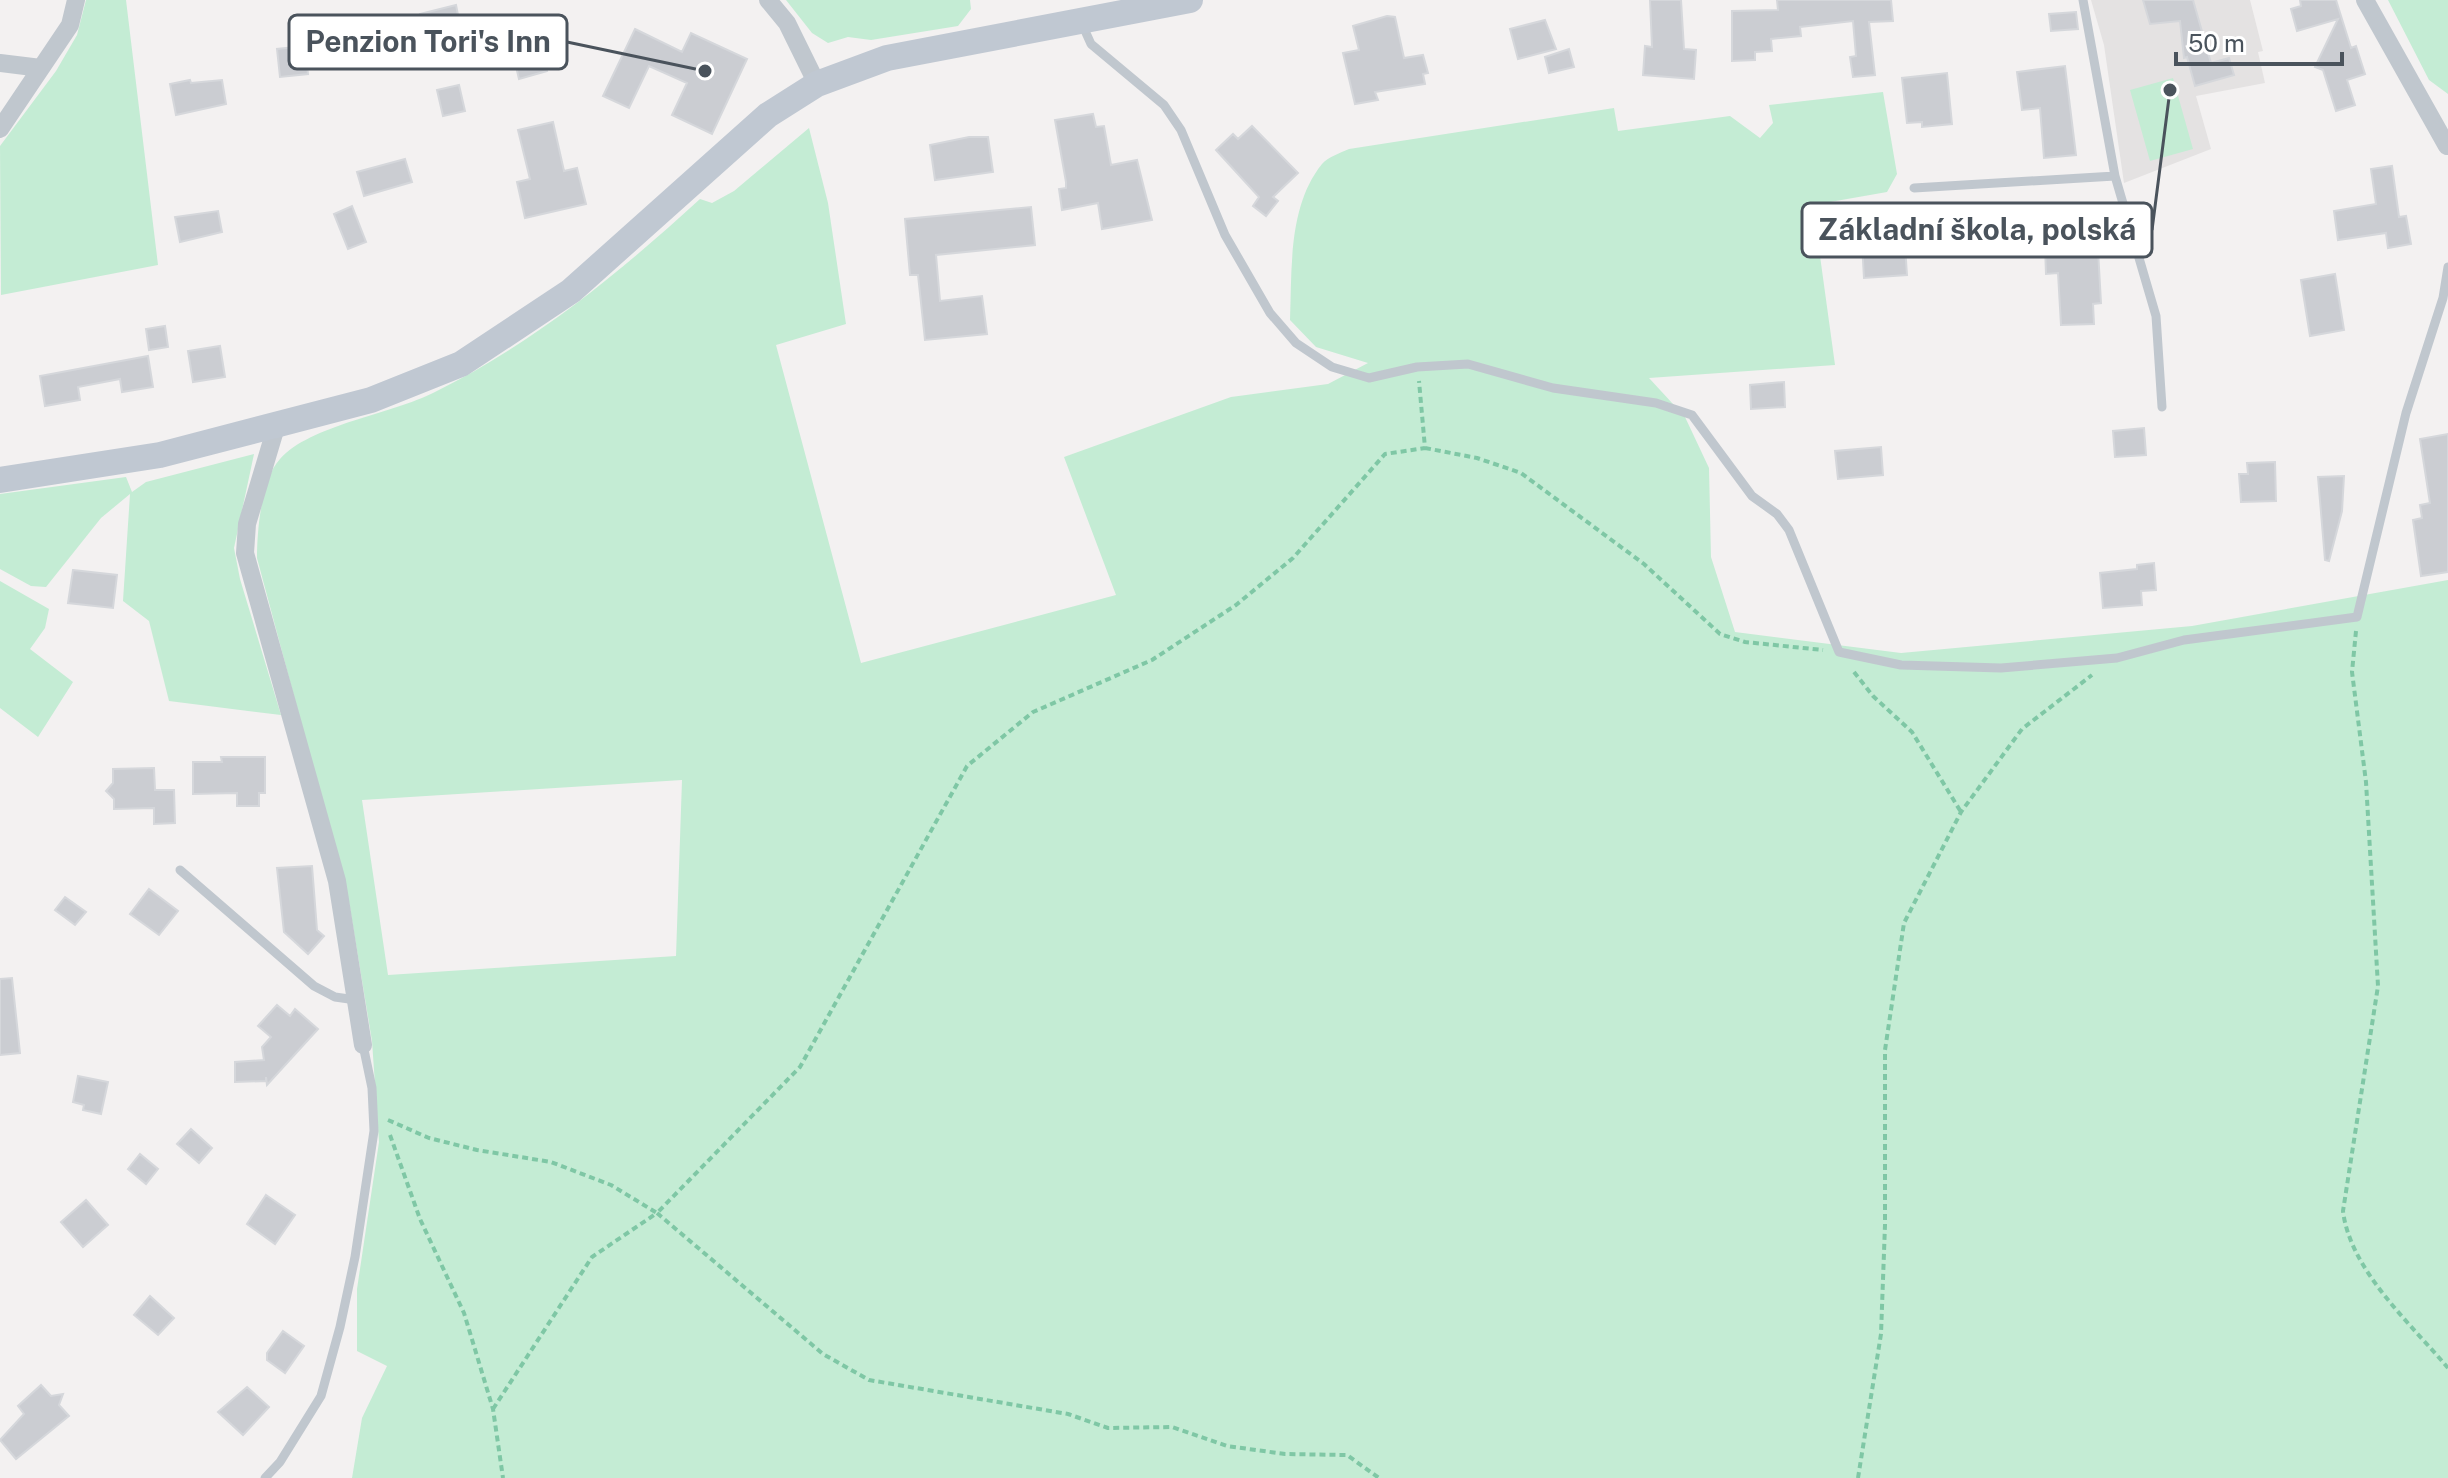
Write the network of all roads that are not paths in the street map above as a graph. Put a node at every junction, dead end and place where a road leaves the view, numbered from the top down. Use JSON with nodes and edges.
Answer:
{"nodes":[{"id":1,"x":76,"y":0,"type":"edge"},
{"id":2,"x":768,"y":0,"type":"edge"},
{"id":3,"x":1190,"y":0,"type":"edge"},
{"id":4,"x":2083,"y":0,"type":"edge"},
{"id":5,"x":2365,"y":0,"type":"edge"},
{"id":6,"x":1080,"y":21,"type":"junction"},
{"id":7,"x":0,"y":63,"type":"edge"},
{"id":8,"x":41,"y":68,"type":"junction"},
{"id":9,"x":817,"y":84,"type":"junction"},
{"id":10,"x":0,"y":129,"type":"edge"},
{"id":11,"x":2448,"y":148,"type":"edge"},
{"id":12,"x":2115,"y":176,"type":"junction"},
{"id":13,"x":1914,"y":188,"type":"dead end"},
{"id":14,"x":2448,"y":267,"type":"edge"},
{"id":15,"x":2162,"y":407,"type":"dead end"},
{"id":16,"x":276,"y":427,"type":"junction"},
{"id":17,"x":0,"y":480,"type":"edge"},
{"id":18,"x":180,"y":870,"type":"dead end"},
{"id":19,"x":356,"y":1000,"type":"junction"},
{"id":20,"x":363,"y":1045,"type":"joint"},
{"id":21,"x":265,"y":1478,"type":"edge"}],
"edges":[{"from":1,"to":8,"type":"street"},
{"from":2,"to":9,"type":"street"},
{"from":3,"to":6,"type":"street"},
{"from":4,"to":12,"type":"lane"},
{"from":5,"to":11,"type":"street"},
{"from":6,"to":9,"type":"street"},
{"from":6,"to":14,"type":"lane"},
{"from":7,"to":8,"type":"street"},
{"from":8,"to":10,"type":"street"},
{"from":9,"to":16,"type":"street"},
{"from":12,"to":13,"type":"lane"},
{"from":12,"to":15,"type":"lane"},
{"from":16,"to":17,"type":"street"},
{"from":16,"to":19,"type":"street"},
{"from":18,"to":19,"type":"lane"},
{"from":19,"to":20,"type":"street"},
{"from":20,"to":21,"type":"lane"}]}
